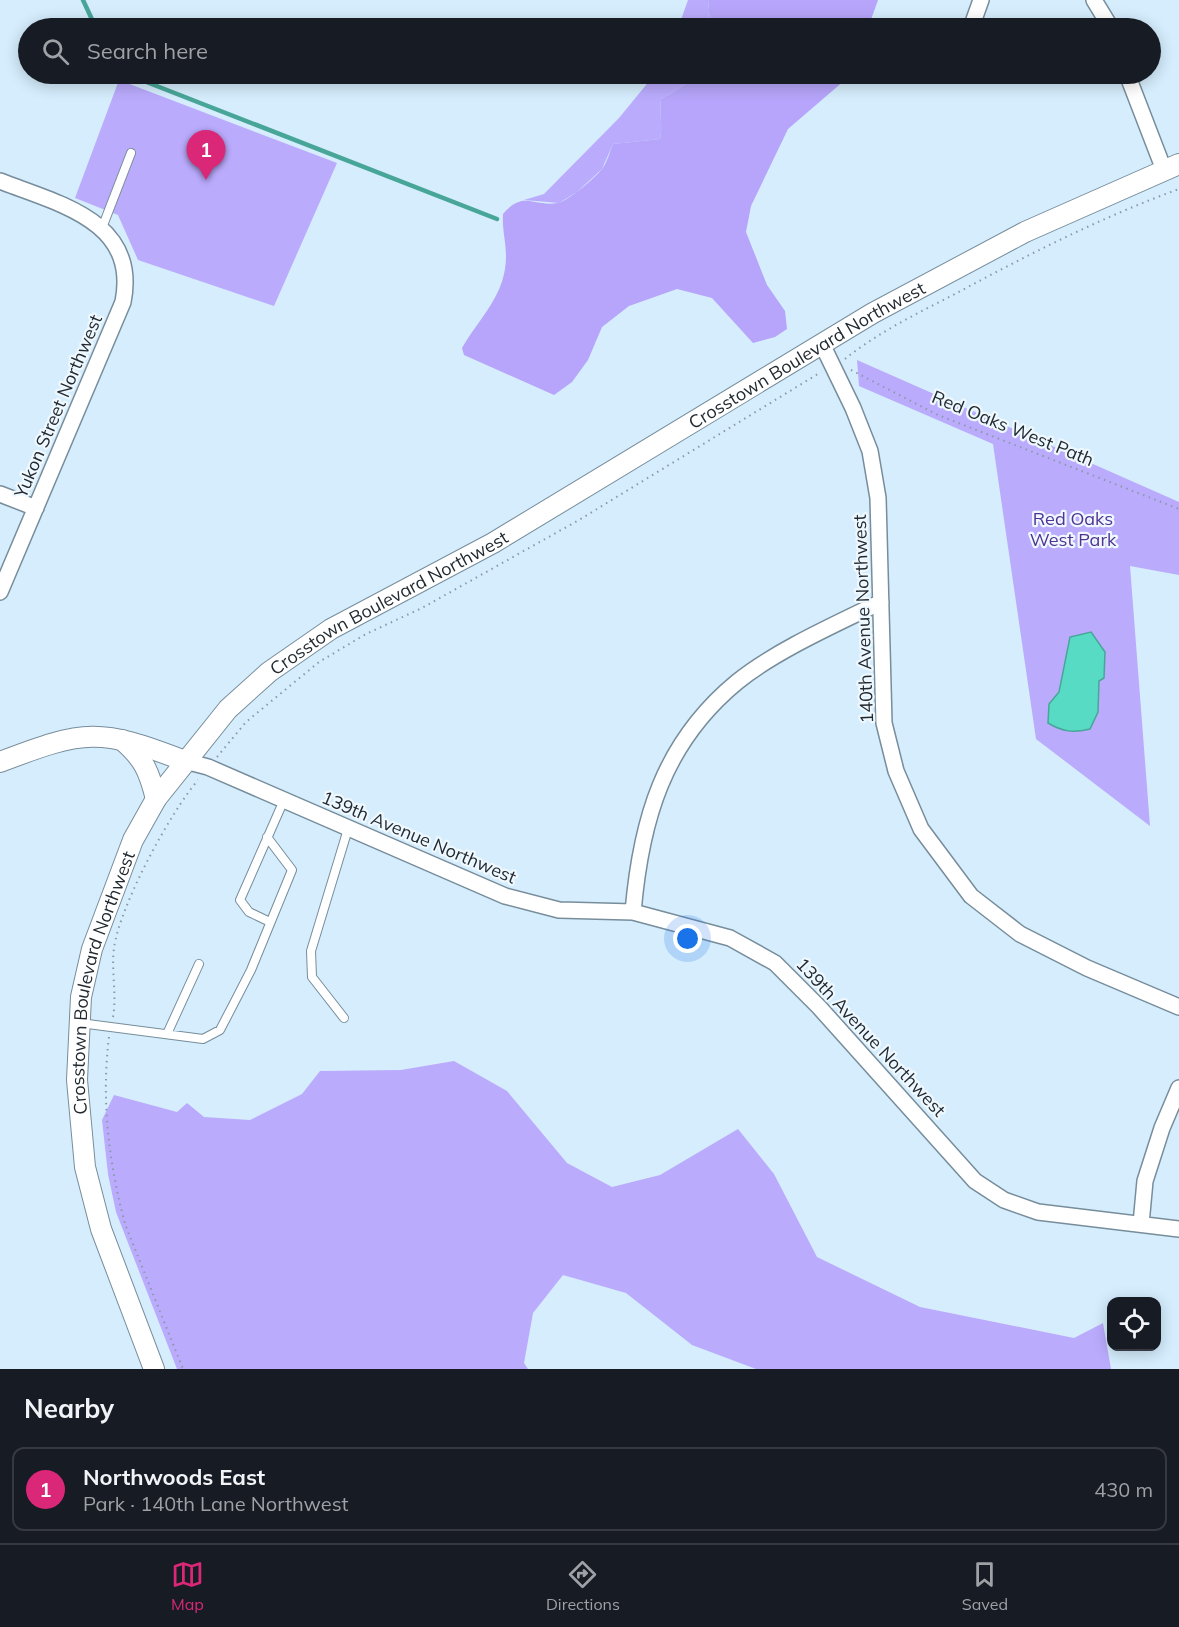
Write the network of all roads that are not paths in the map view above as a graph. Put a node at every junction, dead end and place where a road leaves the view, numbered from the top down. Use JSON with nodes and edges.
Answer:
{"nodes":[{"id":1,"x":981,"y":0,"type":"edge"},
{"id":2,"x":1094,"y":0,"type":"edge"},
{"id":3,"x":975,"y":18,"type":"edge"},
{"id":4,"x":1105,"y":18,"type":"edge"},
{"id":5,"x":1132,"y":84,"type":"edge"},
{"id":6,"x":131,"y":153,"type":"dead end"},
{"id":7,"x":1171,"y":167,"type":"edge"},
{"id":8,"x":0,"y":181,"type":"edge"},
{"id":9,"x":102,"y":228,"type":"junction"},
{"id":10,"x":822,"y":344,"type":"junction"},
{"id":11,"x":0,"y":494,"type":"edge"},
{"id":12,"x":36,"y":508,"type":"junction"},
{"id":13,"x":0,"y":592,"type":"edge"},
{"id":14,"x":881,"y":602,"type":"junction"},
{"id":15,"x":120,"y":738,"type":"junction"},
{"id":16,"x":185,"y":760,"type":"junction"},
{"id":17,"x":0,"y":762,"type":"edge"},
{"id":18,"x":156,"y":799,"type":"junction"},
{"id":19,"x":284,"y":800,"type":"junction"},
{"id":20,"x":348,"y":829,"type":"junction"},
{"id":21,"x":267,"y":837,"type":"junction"},
{"id":22,"x":633,"y":912,"type":"junction"},
{"id":23,"x":270,"y":922,"type":"junction"},
{"id":24,"x":199,"y":964,"type":"dead end"},
{"id":25,"x":1179,"y":1007,"type":"edge"},
{"id":26,"x":344,"y":1018,"type":"dead end"},
{"id":27,"x":79,"y":1023,"type":"junction"},
{"id":28,"x":167,"y":1034,"type":"junction"},
{"id":29,"x":1179,"y":1088,"type":"edge"},
{"id":30,"x":1141,"y":1224,"type":"junction"},
{"id":31,"x":1179,"y":1229,"type":"edge"},
{"id":32,"x":154,"y":1369,"type":"edge"}],
"edges":[{"from":1,"to":3,"type":"street"},
{"from":2,"to":4,"type":"street"},
{"from":5,"to":7,"type":"street"},
{"from":6,"to":9,"type":"lane"},
{"from":7,"to":10,"type":"street","name":"Crosstown Boulevard Northwest"},
{"from":8,"to":9,"type":"street"},
{"from":9,"to":12,"type":"street","name":"Yukon Street Northwest"},
{"from":10,"to":14,"type":"street","name":"140th Avenue Northwest"},
{"from":10,"to":16,"type":"street","name":"Crosstown Boulevard Northwest"},
{"from":11,"to":12,"type":"street"},
{"from":12,"to":13,"type":"street","name":"Yukon Street Northwest"},
{"from":14,"to":22,"type":"street"},
{"from":14,"to":25,"type":"street","name":"140th Avenue Northwest"},
{"from":15,"to":16,"type":"street"},
{"from":15,"to":17,"type":"street"},
{"from":15,"to":18,"type":"street"},
{"from":16,"to":18,"type":"street","name":"Crosstown Boulevard Northwest"},
{"from":16,"to":19,"type":"street","name":"139th Avenue Northwest"},
{"from":18,"to":27,"type":"street","name":"Crosstown Boulevard Northwest"},
{"from":19,"to":20,"type":"street","name":"139th Avenue Northwest"},
{"from":19,"to":21,"type":"lane"},
{"from":20,"to":22,"type":"street","name":"139th Avenue Northwest"},
{"from":20,"to":26,"type":"lane"},
{"from":21,"to":23,"type":"lane"},
{"from":21,"to":23,"type":"lane"},
{"from":22,"to":30,"type":"street","name":"139th Avenue Northwest"},
{"from":23,"to":28,"type":"lane"},
{"from":24,"to":28,"type":"lane"},
{"from":27,"to":28,"type":"lane"},
{"from":27,"to":32,"type":"street","name":"Crosstown Boulevard Northwest"},
{"from":29,"to":30,"type":"street"},
{"from":30,"to":31,"type":"street","name":"139th Avenue Northwest"}]}
